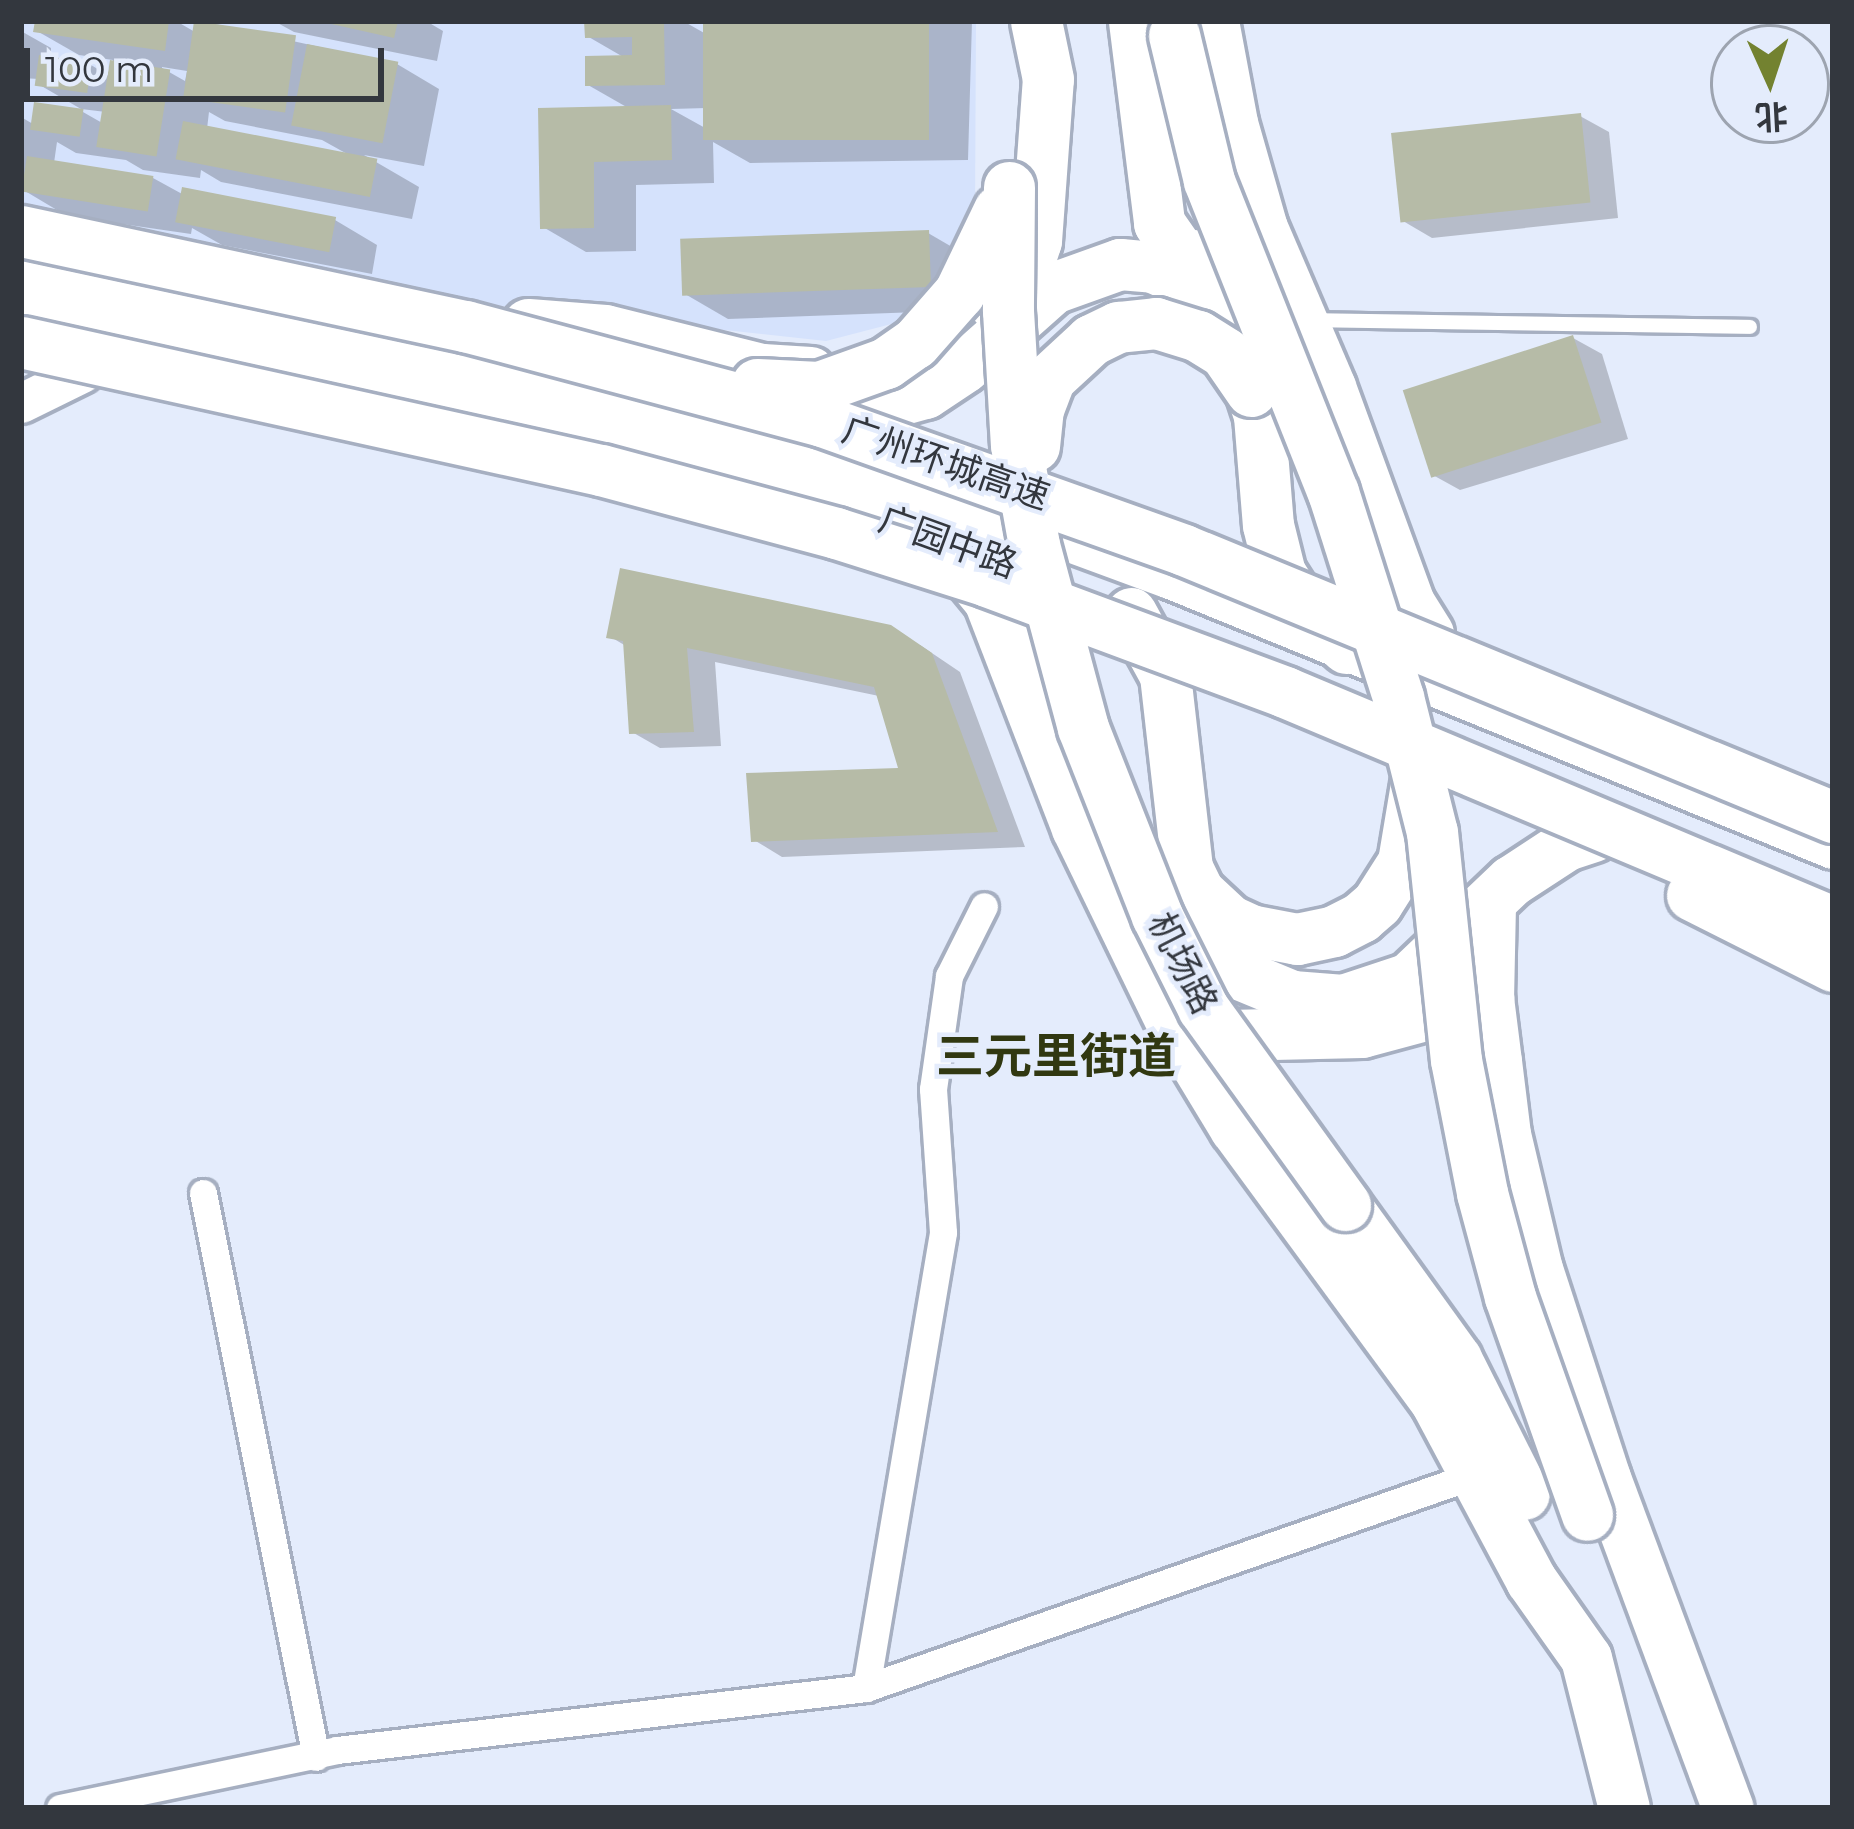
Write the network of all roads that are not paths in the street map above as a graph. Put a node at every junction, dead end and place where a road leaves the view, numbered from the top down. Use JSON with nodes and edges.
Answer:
{"nodes":[{"id":1,"x":1032,"y":21,"type":"edge"},
{"id":2,"x":1173,"y":25,"type":"edge"},
{"id":3,"x":1009,"y":187,"type":"junction"},
{"id":4,"x":21,"y":214,"type":"edge"},
{"id":5,"x":1262,"y":228,"type":"junction"},
{"id":6,"x":21,"y":231,"type":"edge"},
{"id":7,"x":265,"y":264,"type":"junction"},
{"id":8,"x":21,"y":271,"type":"edge"},
{"id":9,"x":422,"y":299,"type":"junction"},
{"id":10,"x":180,"y":305,"type":"junction"},
{"id":11,"x":21,"y":316,"type":"edge"},
{"id":12,"x":1301,"y":320,"type":"junction"},
{"id":13,"x":528,"y":324,"type":"junction"},
{"id":14,"x":1750,"y":327,"type":"dead end"},
{"id":15,"x":21,"y":343,"type":"edge"},
{"id":16,"x":202,"y":355,"type":"junction"},
{"id":17,"x":21,"y":360,"type":"edge"},
{"id":18,"x":467,"y":367,"type":"junction"},
{"id":19,"x":82,"y":373,"type":"junction"},
{"id":20,"x":405,"y":401,"type":"junction"},
{"id":21,"x":21,"y":403,"type":"edge"},
{"id":22,"x":298,"y":418,"type":"junction"},
{"id":23,"x":724,"y":427,"type":"junction"},
{"id":24,"x":1314,"y":444,"type":"junction"},
{"id":25,"x":605,"y":445,"type":"junction"},
{"id":26,"x":530,"y":471,"type":"junction"},
{"id":27,"x":912,"y":526,"type":"junction"},
{"id":28,"x":1034,"y":545,"type":"junction"},
{"id":29,"x":988,"y":600,"type":"junction"},
{"id":30,"x":1129,"y":610,"type":"junction"},
{"id":31,"x":1428,"y":633,"type":"junction"},
{"id":32,"x":1346,"y":648,"type":"junction"},
{"id":33,"x":1617,"y":715,"type":"junction"},
{"id":34,"x":1533,"y":722,"type":"junction"},
{"id":35,"x":1437,"y":767,"type":"junction"},
{"id":36,"x":1702,"y":792,"type":"junction"},
{"id":37,"x":1833,"y":807,"type":"edge"},
{"id":38,"x":1833,"y":818,"type":"edge"},
{"id":39,"x":1593,"y":836,"type":"junction"},
{"id":40,"x":1696,"y":842,"type":"junction"},
{"id":41,"x":1833,"y":846,"type":"edge"},
{"id":42,"x":1134,"y":859,"type":"junction"},
{"id":43,"x":1833,"y":898,"type":"edge"},
{"id":44,"x":1490,"y":904,"type":"junction"},
{"id":45,"x":983,"y":906,"type":"dead end"},
{"id":46,"x":1833,"y":922,"type":"edge"},
{"id":47,"x":1833,"y":941,"type":"edge"},
{"id":48,"x":1833,"y":966,"type":"edge"},
{"id":49,"x":1488,"y":998,"type":"junction"},
{"id":50,"x":1190,"y":1054,"type":"junction"},
{"id":51,"x":203,"y":1193,"type":"dead end"},
{"id":52,"x":1478,"y":1474,"type":"junction"},
{"id":53,"x":1586,"y":1658,"type":"junction"},
{"id":54,"x":866,"y":1688,"type":"junction"},
{"id":55,"x":316,"y":1756,"type":"junction"},
{"id":56,"x":1720,"y":1807,"type":"edge"},
{"id":57,"x":60,"y":1808,"type":"edge"},
{"id":58,"x":1624,"y":1808,"type":"edge"},
{"id":59,"x":1653,"y":1808,"type":"edge"}],
"edges":[{"from":1,"to":3,"type":"highway","name":"机场路"},
{"from":1,"to":13,"type":"highway"},
{"from":2,"to":5,"type":"highway"},
{"from":2,"to":5,"type":"highway"},
{"from":2,"to":24,"type":"highway","bridge":true},
{"from":3,"to":13,"type":"highway","bridge":true},
{"from":3,"to":28,"type":"highway","name":"机场路","bridge":true},
{"from":4,"to":7,"type":"main road"},
{"from":5,"to":12,"type":"highway"},
{"from":6,"to":38,"type":"highway","name":"广州环城高速","bridge":true},
{"from":7,"to":9,"type":"main road"},
{"from":7,"to":10,"type":"main road"},
{"from":8,"to":10,"type":"highway","name":"广园中路"},
{"from":9,"to":13,"type":"main road"},
{"from":9,"to":18,"type":"main road"},
{"from":10,"to":18,"type":"highway","name":"广园中路"},
{"from":11,"to":16,"type":"highway","name":"广园中路"},
{"from":12,"to":14,"type":"lane"},
{"from":12,"to":31,"type":"highway"},
{"from":15,"to":35,"type":"highway","bridge":true},
{"from":16,"to":19,"type":"main road"},
{"from":16,"to":20,"type":"highway","name":"广园中路"},
{"from":17,"to":19,"type":"main road"},
{"from":18,"to":23,"type":"highway","name":"广园中路"},
{"from":19,"to":21,"type":"street"},
{"from":19,"to":22,"type":"main road"},
{"from":20,"to":22,"type":"main road"},
{"from":20,"to":25,"type":"highway","name":"广园中路"},
{"from":22,"to":26,"type":"main road"},
{"from":23,"to":24,"type":"highway","bridge":true},
{"from":23,"to":32,"type":"main road","name":"广园中路"},
{"from":24,"to":35,"type":"highway","bridge":true},
{"from":25,"to":26,"type":"main road"},
{"from":25,"to":27,"type":"highway","name":"广园中路"},
{"from":26,"to":29,"type":"main road"},
{"from":27,"to":29,"type":"highway"},
{"from":27,"to":30,"type":"highway","name":"广园中路"},
{"from":28,"to":32,"type":"highway","bridge":true},
{"from":28,"to":42,"type":"highway","name":"机场路","bridge":true},
{"from":29,"to":50,"type":"highway"},
{"from":30,"to":35,"type":"highway"},
{"from":30,"to":40,"type":"main road","name":"广园中路"},
{"from":31,"to":33,"type":"main road"},
{"from":31,"to":34,"type":"main road"},
{"from":32,"to":34,"type":"main road","name":"广园中路"},
{"from":33,"to":34,"type":"main road"},
{"from":33,"to":36,"type":"main road"},
{"from":33,"to":37,"type":"main road"},
{"from":34,"to":36,"type":"main road","name":"广园中路"},
{"from":35,"to":46,"type":"highway","bridge":true},
{"from":35,"to":48,"type":"highway","bridge":true},
{"from":35,"to":56,"type":"highway","bridge":true},
{"from":36,"to":41,"type":"main road","name":"广园中路"},
{"from":39,"to":40,"type":"main road"},
{"from":39,"to":44,"type":"highway"},
{"from":39,"to":47,"type":"main road"},
{"from":40,"to":43,"type":"main road","name":"广园中路"},
{"from":42,"to":44,"type":"highway","bridge":true},
{"from":42,"to":53,"type":"highway","name":"机场路","bridge":true},
{"from":44,"to":49,"type":"highway"},
{"from":45,"to":54,"type":"street"},
{"from":49,"to":50,"type":"highway"},
{"from":49,"to":56,"type":"highway"},
{"from":50,"to":52,"type":"highway"},
{"from":51,"to":55,"type":"street"},
{"from":52,"to":53,"type":"highway"},
{"from":52,"to":54,"type":"street"},
{"from":53,"to":58,"type":"highway"},
{"from":53,"to":59,"type":"highway","name":"机场路"},
{"from":54,"to":55,"type":"street"},
{"from":55,"to":57,"type":"street"}]}
